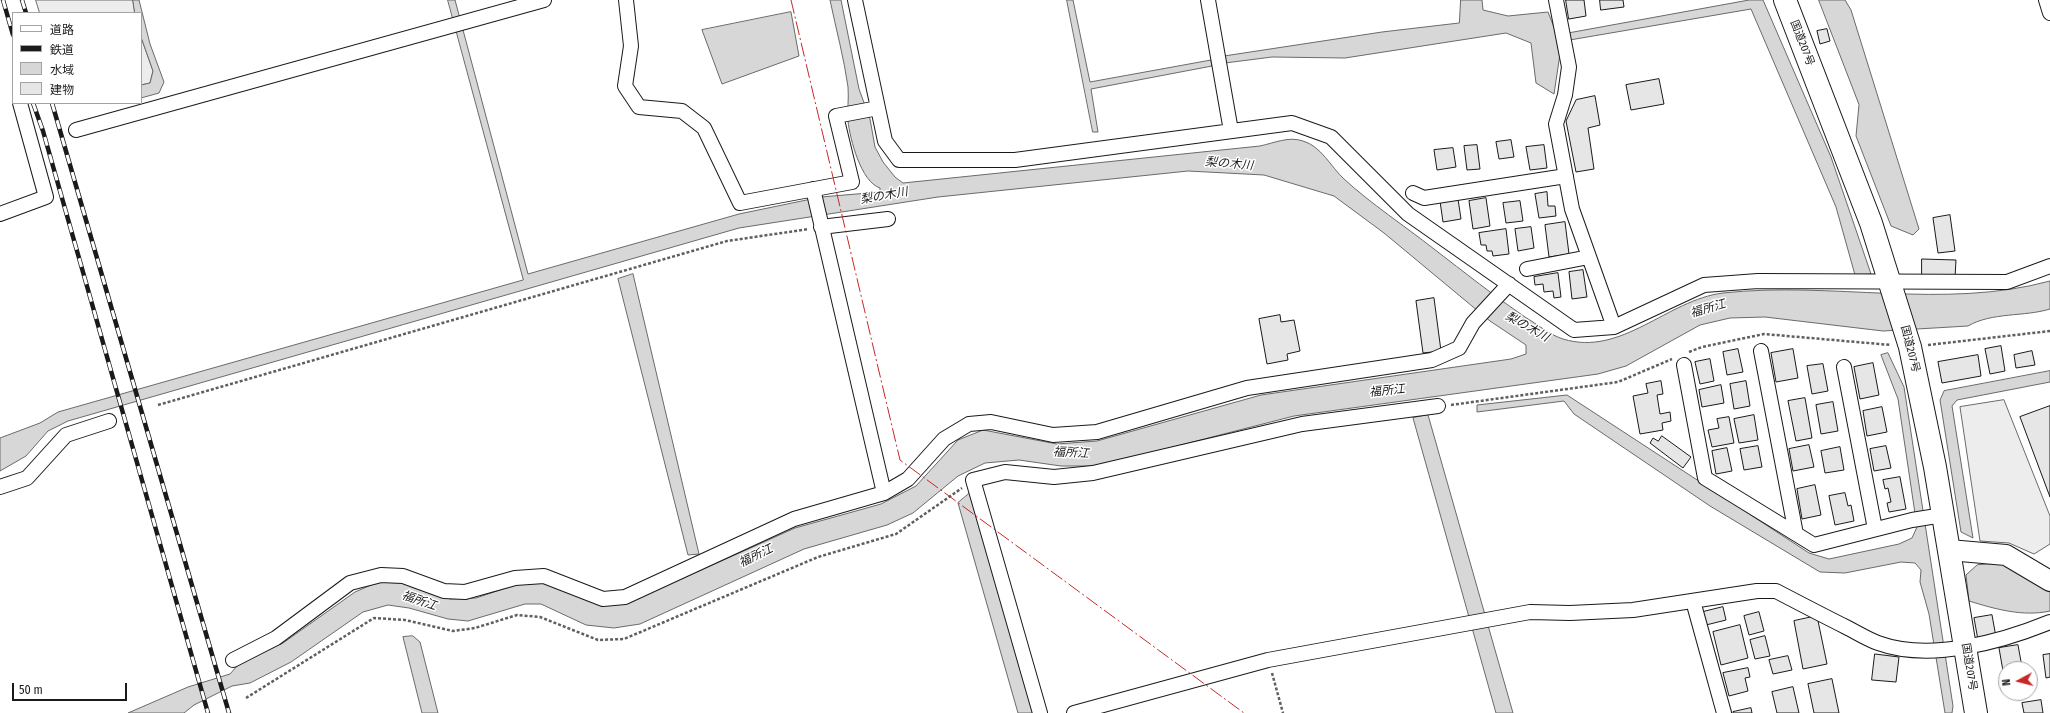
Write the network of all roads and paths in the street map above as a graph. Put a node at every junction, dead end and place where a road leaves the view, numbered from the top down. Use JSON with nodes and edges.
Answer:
{"nodes":[{"id":1,"x":544,"y":0,"type":"edge"},
{"id":2,"x":626,"y":0,"type":"edge"},
{"id":3,"x":855,"y":0,"type":"edge"},
{"id":4,"x":1208,"y":0,"type":"edge"},
{"id":5,"x":1556,"y":0,"type":"edge"},
{"id":6,"x":1785,"y":0,"type":"edge"},
{"id":7,"x":2046,"y":0,"type":"edge"},
{"id":8,"x":2050,"y":13,"type":"edge"},
{"id":9,"x":20,"y":104,"type":"edge"},
{"id":10,"x":878,"y":108,"type":"junction"},
{"id":11,"x":76,"y":130,"type":"dead end"},
{"id":12,"x":1231,"y":131,"type":"junction"},
{"id":13,"x":1566,"y":176,"type":"junction"},
{"id":14,"x":813,"y":189,"type":"junction"},
{"id":15,"x":1412,"y":193,"type":"dead end"},
{"id":16,"x":0,"y":214,"type":"edge"},
{"id":17,"x":888,"y":219,"type":"dead end"},
{"id":18,"x":821,"y":227,"type":"junction"},
{"id":19,"x":1589,"y":258,"type":"junction"},
{"id":20,"x":2050,"y":266,"type":"edge"},
{"id":21,"x":1527,"y":269,"type":"dead end"},
{"id":22,"x":1891,"y":282,"type":"junction"},
{"id":23,"x":1509,"y":284,"type":"junction"},
{"id":24,"x":1614,"y":327,"type":"junction"},
{"id":25,"x":2050,"y":331,"type":"edge"},
{"id":26,"x":1910,"y":347,"type":"junction"},
{"id":27,"x":1761,"y":351,"type":"dead end"},
{"id":28,"x":1682,"y":359,"type":"junction"},
{"id":29,"x":1844,"y":367,"type":"dead end"},
{"id":30,"x":158,"y":405,"type":"dead end"},
{"id":31,"x":1438,"y":406,"type":"joint"},
{"id":32,"x":109,"y":422,"type":"dead end"},
{"id":33,"x":0,"y":487,"type":"edge"},
{"id":34,"x":884,"y":493,"type":"junction"},
{"id":35,"x":1936,"y":516,"type":"junction"},
{"id":36,"x":1875,"y":529,"type":"junction"},
{"id":37,"x":1796,"y":534,"type":"junction"},
{"id":38,"x":1949,"y":550,"type":"junction"},
{"id":39,"x":2050,"y":581,"type":"edge"},
{"id":40,"x":1693,"y":601,"type":"junction"},
{"id":41,"x":2050,"y":622,"type":"edge"},
{"id":42,"x":1957,"y":647,"type":"junction"},
{"id":43,"x":233,"y":660,"type":"dead end"},
{"id":44,"x":1268,"y":660,"type":"junction"},
{"id":45,"x":1040,"y":713,"type":"edge"},
{"id":46,"x":1074,"y":713,"type":"edge"},
{"id":47,"x":1284,"y":713,"type":"edge"},
{"id":48,"x":1724,"y":713,"type":"edge"},
{"id":49,"x":1976,"y":713,"type":"edge"}],
"edges":[{"from":1,"to":11,"type":"street"},
{"from":2,"to":14,"type":"street"},
{"from":3,"to":10,"type":"street"},
{"from":4,"to":12,"type":"street"},
{"from":5,"to":13,"type":"street"},
{"from":6,"to":22,"type":"highway","name":"国道207号"},
{"from":7,"to":8,"type":"street"},
{"from":9,"to":16,"type":"street"},
{"from":10,"to":12,"type":"street"},
{"from":10,"to":14,"type":"street"},
{"from":12,"to":23,"type":"street"},
{"from":13,"to":15,"type":"street"},
{"from":13,"to":19,"type":"street"},
{"from":14,"to":18,"type":"street"},
{"from":17,"to":18,"type":"street"},
{"from":18,"to":30,"type":"path"},
{"from":18,"to":34,"type":"street"},
{"from":19,"to":21,"type":"street"},
{"from":19,"to":24,"type":"street"},
{"from":20,"to":22,"type":"street"},
{"from":22,"to":24,"type":"street"},
{"from":22,"to":26,"type":"highway","name":"国道207号"},
{"from":23,"to":24,"type":"street"},
{"from":23,"to":34,"type":"street"},
{"from":25,"to":26,"type":"path"},
{"from":26,"to":28,"type":"path"},
{"from":26,"to":35,"type":"highway","name":"国道207号"},
{"from":27,"to":37,"type":"street"},
{"from":28,"to":31,"type":"path"},
{"from":28,"to":37,"type":"street"},
{"from":29,"to":36,"type":"street"},
{"from":31,"to":45,"type":"street"},
{"from":32,"to":33,"type":"street"},
{"from":34,"to":43,"type":"street"},
{"from":35,"to":36,"type":"street"},
{"from":35,"to":38,"type":"highway","name":"国道207号"},
{"from":36,"to":37,"type":"street"},
{"from":38,"to":39,"type":"street"},
{"from":38,"to":42,"type":"highway","name":"国道207号"},
{"from":40,"to":42,"type":"street"},
{"from":40,"to":44,"type":"street"},
{"from":40,"to":48,"type":"street"},
{"from":41,"to":42,"type":"street"},
{"from":42,"to":49,"type":"highway","name":"国道207号"},
{"from":44,"to":46,"type":"street"},
{"from":44,"to":47,"type":"path"}]}
